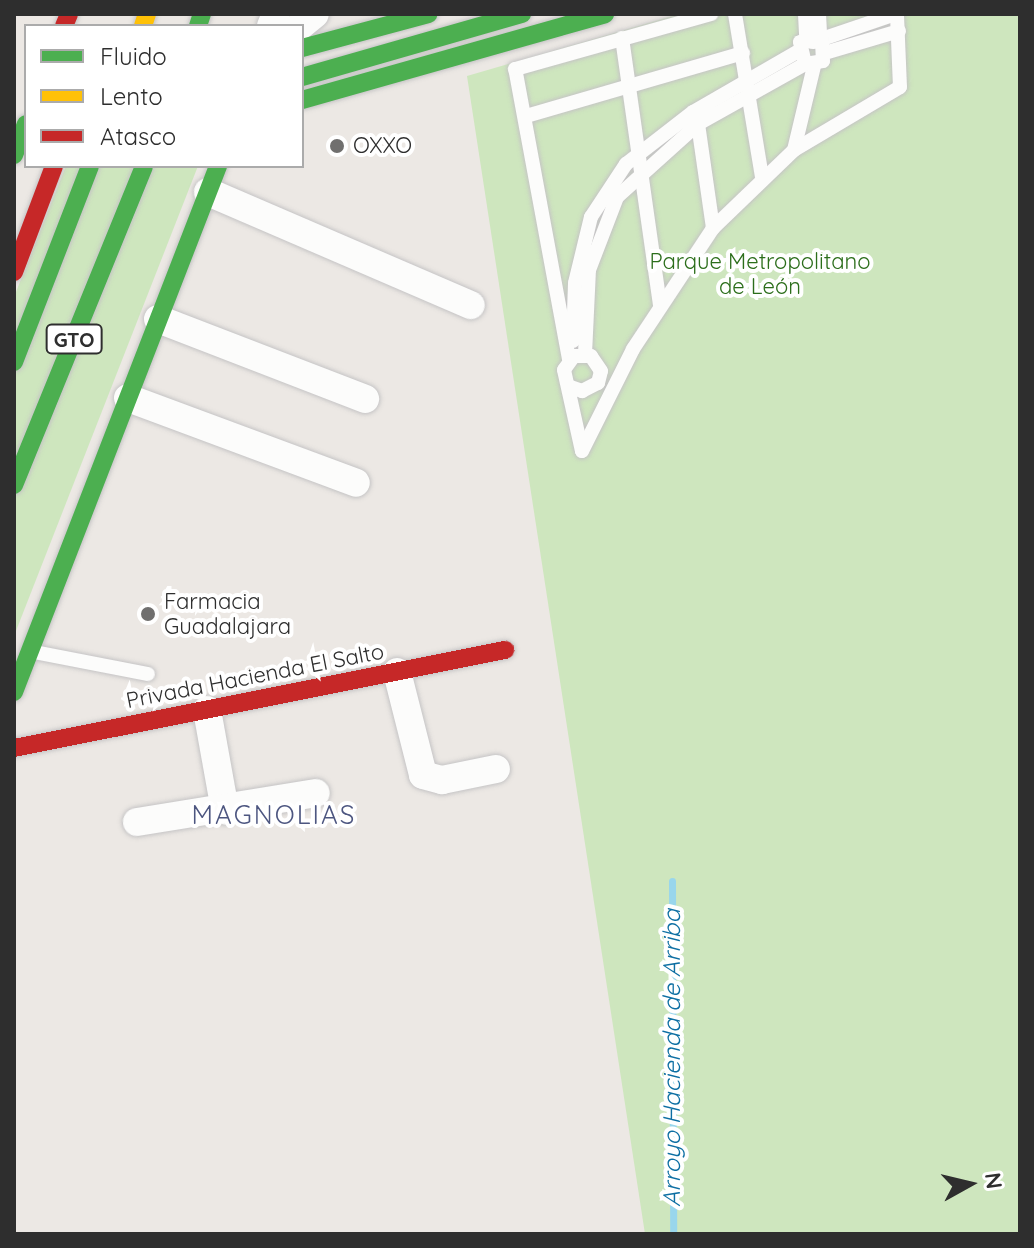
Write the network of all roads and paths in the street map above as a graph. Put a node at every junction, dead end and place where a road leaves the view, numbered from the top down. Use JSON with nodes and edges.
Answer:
{"nodes":[{"id":1,"x":429,"y":14,"type":"edge"},
{"id":2,"x":522,"y":14,"type":"edge"},
{"id":3,"x":605,"y":14,"type":"edge"},
{"id":4,"x":711,"y":14,"type":"edge"},
{"id":5,"x":735,"y":14,"type":"edge"},
{"id":6,"x":896,"y":14,"type":"edge"},
{"id":7,"x":899,"y":31,"type":"junction"},
{"id":8,"x":622,"y":38,"type":"junction"},
{"id":9,"x":813,"y":46,"type":"edge"},
{"id":10,"x":304,"y":47,"type":"edge"},
{"id":11,"x":743,"y":53,"type":"junction"},
{"id":12,"x":304,"y":76,"type":"edge"},
{"id":13,"x":629,"y":85,"type":"junction"},
{"id":14,"x":748,"y":88,"type":"junction"},
{"id":15,"x":304,"y":99,"type":"edge"},
{"id":16,"x":526,"y":116,"type":"junction"},
{"id":17,"x":698,"y":124,"type":"junction"},
{"id":18,"x":24,"y":129,"type":"edge"},
{"id":19,"x":794,"y":150,"type":"junction"},
{"id":20,"x":641,"y":152,"type":"junction"},
{"id":21,"x":14,"y":155,"type":"edge"},
{"id":22,"x":44,"y":168,"type":"edge"},
{"id":23,"x":53,"y":168,"type":"edge"},
{"id":24,"x":89,"y":168,"type":"edge"},
{"id":25,"x":143,"y":168,"type":"edge"},
{"id":26,"x":160,"y":168,"type":"edge"},
{"id":27,"x":642,"y":168,"type":"junction"},
{"id":28,"x":762,"y":177,"type":"junction"},
{"id":29,"x":213,"y":179,"type":"edge"},
{"id":30,"x":134,"y":192,"type":"junction"},
{"id":31,"x":14,"y":221,"type":"edge"},
{"id":32,"x":713,"y":228,"type":"junction"},
{"id":33,"x":14,"y":272,"type":"edge"},
{"id":34,"x":471,"y":305,"type":"dead end"},
{"id":35,"x":660,"y":305,"type":"junction"},
{"id":36,"x":158,"y":319,"type":"junction"},
{"id":37,"x":576,"y":356,"type":"junction"},
{"id":38,"x":14,"y":362,"type":"edge"},
{"id":39,"x":601,"y":371,"type":"junction"},
{"id":40,"x":621,"y":373,"type":"junction"},
{"id":41,"x":571,"y":387,"type":"junction"},
{"id":42,"x":128,"y":398,"type":"junction"},
{"id":43,"x":365,"y":399,"type":"dead end"},
{"id":44,"x":356,"y":483,"type":"dead end"},
{"id":45,"x":14,"y":485,"type":"edge"},
{"id":46,"x":505,"y":650,"type":"dead end"},
{"id":47,"x":30,"y":651,"type":"junction"},
{"id":48,"x":397,"y":672,"type":"junction"},
{"id":49,"x":148,"y":674,"type":"dead end"},
{"id":50,"x":14,"y":692,"type":"edge"},
{"id":51,"x":207,"y":710,"type":"junction"},
{"id":52,"x":14,"y":748,"type":"edge"},
{"id":53,"x":496,"y":769,"type":"dead end"},
{"id":54,"x":316,"y":793,"type":"dead end"},
{"id":55,"x":225,"y":810,"type":"junction"},
{"id":56,"x":137,"y":822,"type":"dead end"}],
"edges":[{"from":1,"to":10,"type":"street"},
{"from":2,"to":12,"type":"street"},
{"from":3,"to":15,"type":"street"},
{"from":4,"to":8,"type":"lane"},
{"from":5,"to":11,"type":"lane"},
{"from":6,"to":7,"type":"lane"},
{"from":6,"to":9,"type":"lane"},
{"from":7,"to":9,"type":"lane"},
{"from":7,"to":19,"type":"lane"},
{"from":8,"to":13,"type":"lane"},
{"from":8,"to":16,"type":"lane"},
{"from":9,"to":14,"type":"lane"},
{"from":9,"to":19,"type":"lane"},
{"from":11,"to":13,"type":"lane"},
{"from":11,"to":14,"type":"lane"},
{"from":13,"to":16,"type":"lane"},
{"from":13,"to":20,"type":"lane"},
{"from":14,"to":17,"type":"lane"},
{"from":14,"to":20,"type":"lane"},
{"from":14,"to":28,"type":"lane"},
{"from":16,"to":37,"type":"lane"},
{"from":17,"to":27,"type":"lane"},
{"from":17,"to":32,"type":"lane"},
{"from":18,"to":21,"type":"street"},
{"from":19,"to":28,"type":"lane"},
{"from":20,"to":27,"type":"lane"},
{"from":20,"to":37,"type":"lane"},
{"from":22,"to":31,"type":"street"},
{"from":23,"to":33,"type":"street"},
{"from":24,"to":38,"type":"street","number":"GTO"},
{"from":25,"to":30,"type":"street","number":"GTO"},
{"from":26,"to":30,"type":"street"},
{"from":27,"to":35,"type":"lane"},
{"from":27,"to":37,"type":"lane"},
{"from":28,"to":32,"type":"lane"},
{"from":29,"to":34,"type":"street"},
{"from":29,"to":36,"type":"street"},
{"from":30,"to":45,"type":"street","number":"GTO"},
{"from":32,"to":35,"type":"lane"},
{"from":35,"to":40,"type":"lane"},
{"from":36,"to":42,"type":"street"},
{"from":36,"to":43,"type":"street"},
{"from":37,"to":39,"type":"lane"},
{"from":37,"to":41,"type":"lane"},
{"from":39,"to":40,"type":"lane"},
{"from":39,"to":41,"type":"lane"},
{"from":40,"to":41,"type":"lane"},
{"from":42,"to":44,"type":"street"},
{"from":42,"to":47,"type":"street"},
{"from":46,"to":48,"type":"street","name":"Privada Hacienda El Salto"},
{"from":47,"to":49,"type":"lane"},
{"from":47,"to":50,"type":"street"},
{"from":48,"to":51,"type":"street","name":"Privada Hacienda El Salto"},
{"from":48,"to":53,"type":"street"},
{"from":51,"to":52,"type":"street","name":"Privada Hacienda El Salto"},
{"from":51,"to":55,"type":"street"},
{"from":54,"to":55,"type":"street"},
{"from":55,"to":56,"type":"street"}]}
